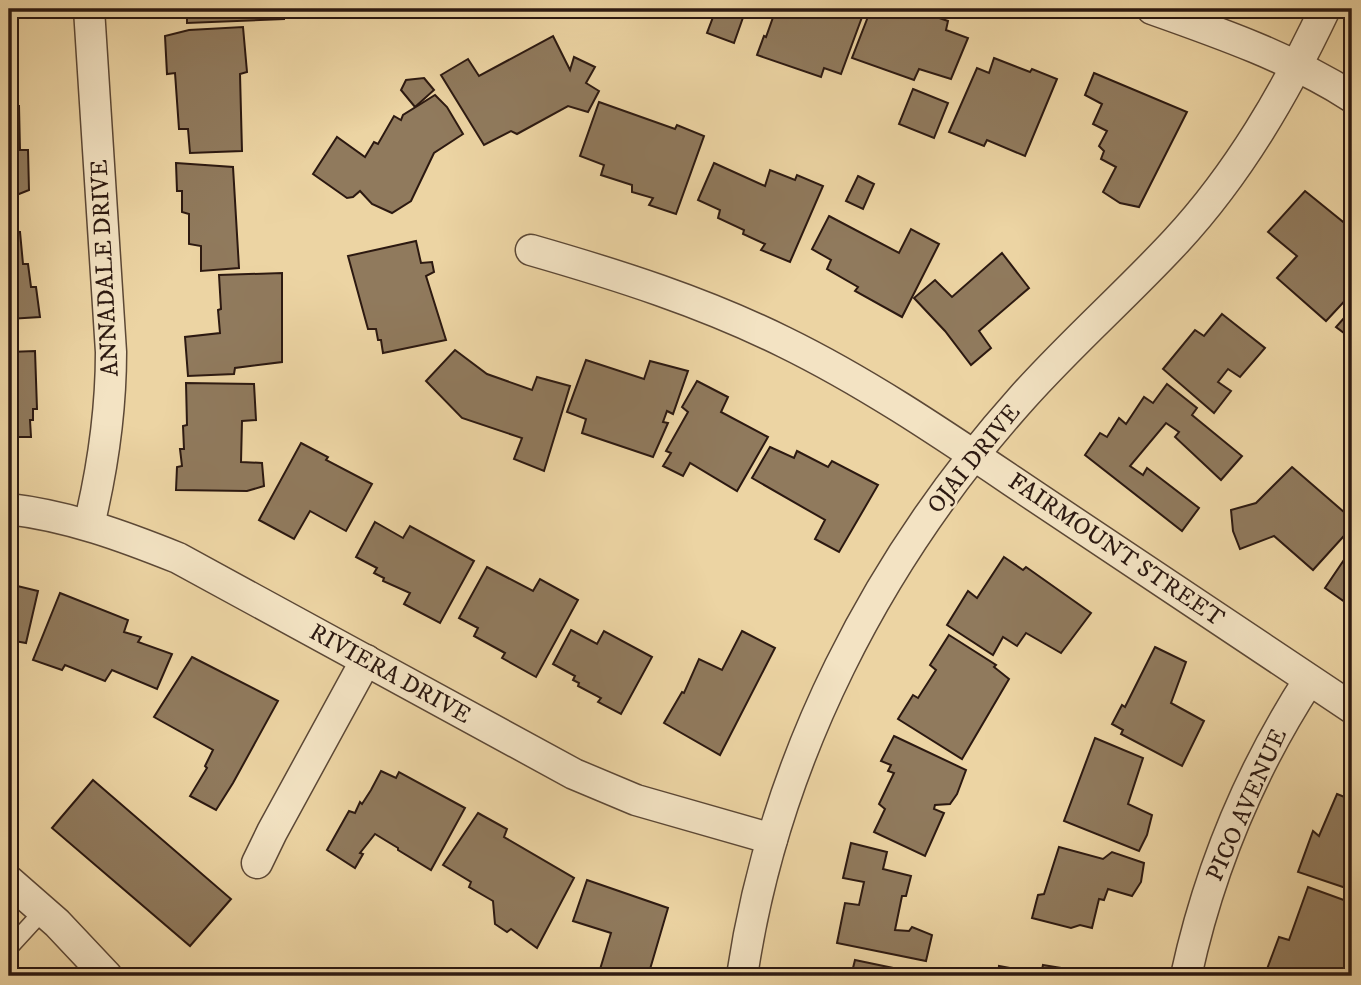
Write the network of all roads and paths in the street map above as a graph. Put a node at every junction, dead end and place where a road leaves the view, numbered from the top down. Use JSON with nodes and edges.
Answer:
{"nodes":[{"id":1,"x":89,"y":9,"type":"edge"},
{"id":2,"x":1152,"y":9,"type":"edge"},
{"id":3,"x":1325,"y":9,"type":"edge"},
{"id":4,"x":1297,"y":67,"type":"junction"},
{"id":5,"x":1352,"y":97,"type":"edge"},
{"id":6,"x":531,"y":250,"type":"dead end"},
{"id":7,"x":973,"y":455,"type":"junction"},
{"id":8,"x":9,"y":509,"type":"edge"},
{"id":9,"x":89,"y":525,"type":"junction"},
{"id":10,"x":366,"y":660,"type":"junction"},
{"id":11,"x":1309,"y":680,"type":"junction"},
{"id":12,"x":1352,"y":708,"type":"edge"},
{"id":13,"x":772,"y":839,"type":"junction"},
{"id":14,"x":257,"y":863,"type":"dead end"},
{"id":15,"x":9,"y":881,"type":"edge"},
{"id":16,"x":43,"y":911,"type":"junction"},
{"id":17,"x":9,"y":948,"type":"edge"},
{"id":18,"x":107,"y":976,"type":"edge"},
{"id":19,"x":741,"y":976,"type":"edge"},
{"id":20,"x":1186,"y":976,"type":"edge"}],
"edges":[{"from":1,"to":9,"type":"street","name":"ANNADALE DRIVE"},
{"from":2,"to":4,"type":"street"},
{"from":3,"to":4,"type":"street","name":"OJAI DRIVE"},
{"from":4,"to":5,"type":"street"},
{"from":4,"to":7,"type":"street","name":"OJAI DRIVE"},
{"from":6,"to":7,"type":"street","name":"FAIRMOUNT STREET"},
{"from":7,"to":11,"type":"street","name":"FAIRMOUNT STREET"},
{"from":7,"to":13,"type":"street","name":"OJAI DRIVE"},
{"from":8,"to":9,"type":"street","name":"RIVIERA DRIVE"},
{"from":9,"to":10,"type":"street","name":"RIVIERA DRIVE"},
{"from":10,"to":13,"type":"street","name":"RIVIERA DRIVE"},
{"from":10,"to":14,"type":"street"},
{"from":11,"to":12,"type":"street","name":"FAIRMOUNT STREET"},
{"from":11,"to":20,"type":"street","name":"PICO AVENUE"},
{"from":13,"to":19,"type":"street","name":"OJAI DRIVE"},
{"from":15,"to":16,"type":"street"},
{"from":16,"to":17,"type":"lane"},
{"from":16,"to":18,"type":"street"}]}
